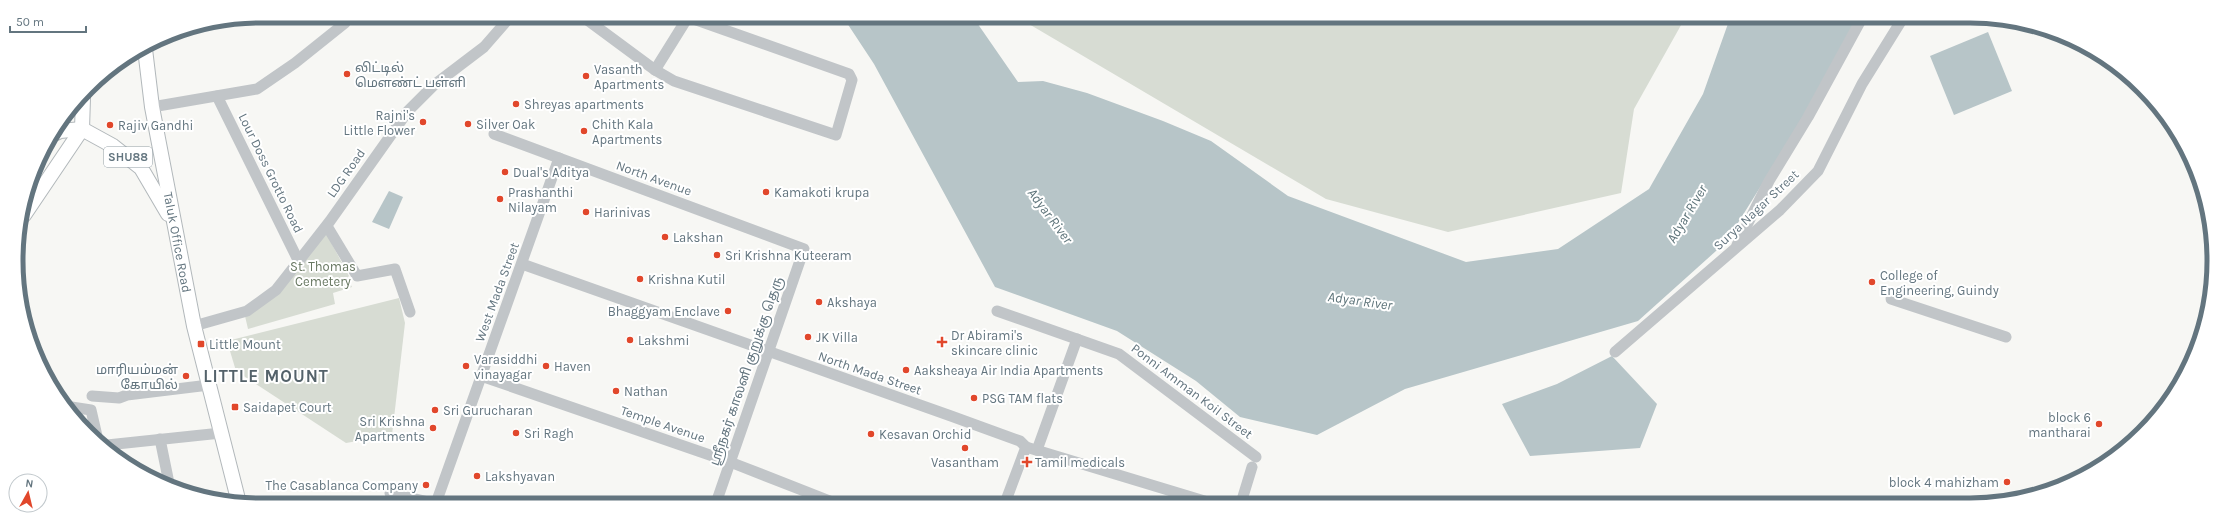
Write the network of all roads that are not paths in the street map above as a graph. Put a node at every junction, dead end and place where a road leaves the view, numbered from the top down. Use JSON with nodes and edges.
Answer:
{"nodes":[{"id":1,"x":345,"y":23,"type":"dead end"},
{"id":2,"x":505,"y":23,"type":"edge"},
{"id":3,"x":591,"y":23,"type":"edge"},
{"id":4,"x":684,"y":23,"type":"edge"},
{"id":5,"x":705,"y":23,"type":"edge"},
{"id":6,"x":1859,"y":23,"type":"edge"},
{"id":7,"x":1901,"y":23,"type":"edge"},
{"id":8,"x":145,"y":53,"type":"edge"},
{"id":9,"x":655,"y":70,"type":"junction"},
{"id":10,"x":217,"y":96,"type":"junction"},
{"id":11,"x":83,"y":103,"type":"edge"},
{"id":12,"x":152,"y":107,"type":"junction"},
{"id":13,"x":82,"y":129,"type":"junction"},
{"id":14,"x":62,"y":131,"type":"edge"},
{"id":15,"x":494,"y":134,"type":"dead end"},
{"id":16,"x":559,"y":158,"type":"junction"},
{"id":17,"x":29,"y":207,"type":"edge"},
{"id":18,"x":174,"y":223,"type":"junction"},
{"id":19,"x":327,"y":226,"type":"junction"},
{"id":20,"x":804,"y":249,"type":"joint"},
{"id":21,"x":1735,"y":249,"type":"junction"},
{"id":22,"x":299,"y":262,"type":"junction"},
{"id":23,"x":522,"y":264,"type":"junction"},
{"id":24,"x":1891,"y":299,"type":"dead end"},
{"id":25,"x":996,"y":311,"type":"dead end"},
{"id":26,"x":410,"y":312,"type":"dead end"},
{"id":27,"x":194,"y":326,"type":"junction"},
{"id":28,"x":2006,"y":337,"type":"dead end"},
{"id":29,"x":1077,"y":339,"type":"junction"},
{"id":30,"x":768,"y":352,"type":"junction"},
{"id":31,"x":1615,"y":352,"type":"dead end"},
{"id":32,"x":482,"y":376,"type":"junction"},
{"id":33,"x":209,"y":385,"type":"junction"},
{"id":34,"x":92,"y":396,"type":"dead end"},
{"id":35,"x":74,"y":407,"type":"edge"},
{"id":36,"x":96,"y":431,"type":"edge"},
{"id":37,"x":221,"y":433,"type":"junction"},
{"id":38,"x":160,"y":440,"type":"junction"},
{"id":39,"x":111,"y":445,"type":"edge"},
{"id":40,"x":1032,"y":448,"type":"junction"},
{"id":41,"x":730,"y":462,"type":"junction"},
{"id":42,"x":168,"y":479,"type":"edge"},
{"id":43,"x":390,"y":493,"type":"dead end"},
{"id":44,"x":237,"y":496,"type":"edge"},
{"id":45,"x":412,"y":498,"type":"edge"},
{"id":46,"x":437,"y":498,"type":"edge"},
{"id":47,"x":718,"y":498,"type":"edge"},
{"id":48,"x":822,"y":498,"type":"edge"},
{"id":49,"x":1007,"y":498,"type":"edge"},
{"id":50,"x":1195,"y":498,"type":"edge"},
{"id":51,"x":1243,"y":498,"type":"edge"}],
"edges":[{"from":1,"to":10,"type":"street"},
{"from":2,"to":19,"type":"street","name":"LDG Road"},
{"from":3,"to":9,"type":"street"},
{"from":4,"to":9,"type":"street"},
{"from":5,"to":9,"type":"street"},
{"from":6,"to":21,"type":"street"},
{"from":7,"to":21,"type":"street","name":"Surya Nagar Street"},
{"from":8,"to":12,"type":"main road","name":"Taluk Office Road"},
{"from":10,"to":12,"type":"street"},
{"from":10,"to":22,"type":"street","name":"Lour Doss Grotto Road"},
{"from":11,"to":13,"type":"main road"},
{"from":12,"to":18,"type":"main road","name":"Taluk Office Road"},
{"from":13,"to":14,"type":"main road"},
{"from":13,"to":17,"type":"main road"},
{"from":13,"to":18,"type":"main road","number":"SHU88"},
{"from":15,"to":16,"type":"street","name":"North Avenue"},
{"from":16,"to":20,"type":"street","name":"North Avenue"},
{"from":16,"to":23,"type":"street","name":"West Mada Street"},
{"from":18,"to":27,"type":"main road","name":"Taluk Office Road"},
{"from":19,"to":22,"type":"street","name":"LDG Road"},
{"from":19,"to":26,"type":"street"},
{"from":20,"to":30,"type":"street","name":"ஸ்ரீநகர் காலனி குறுக்கு தெரு"},
{"from":21,"to":31,"type":"street","name":"Surya Nagar Street"},
{"from":22,"to":27,"type":"street","name":"LDG Road"},
{"from":23,"to":30,"type":"street","name":"North Mada Street"},
{"from":23,"to":32,"type":"street","name":"West Mada Street"},
{"from":24,"to":28,"type":"street"},
{"from":25,"to":29,"type":"street","name":"Ponni Amman Koil Street"},
{"from":27,"to":33,"type":"main road","name":"Taluk Office Road"},
{"from":29,"to":40,"type":"street"},
{"from":29,"to":51,"type":"street","name":"Ponni Amman Koil Street"},
{"from":30,"to":40,"type":"street","name":"North Mada Street"},
{"from":30,"to":41,"type":"street","name":"ஸ்ரீநகர் காலனி குறுக்கு தெரு"},
{"from":32,"to":41,"type":"street","name":"Temple Avenue"},
{"from":32,"to":46,"type":"street","name":"West Mada Street"},
{"from":33,"to":34,"type":"street"},
{"from":33,"to":37,"type":"main road","name":"Taluk Office Road"},
{"from":35,"to":36,"type":"street"},
{"from":37,"to":38,"type":"street"},
{"from":37,"to":44,"type":"main road","name":"Taluk Office Road"},
{"from":38,"to":39,"type":"street"},
{"from":38,"to":42,"type":"street"},
{"from":40,"to":49,"type":"street"},
{"from":40,"to":50,"type":"street","name":"North Mada Street"},
{"from":41,"to":47,"type":"street","name":"ஸ்ரீநகர் காலனி குறுக்கு தெரு"},
{"from":41,"to":48,"type":"street","name":"Temple Avenue"},
{"from":43,"to":45,"type":"street"}]}
